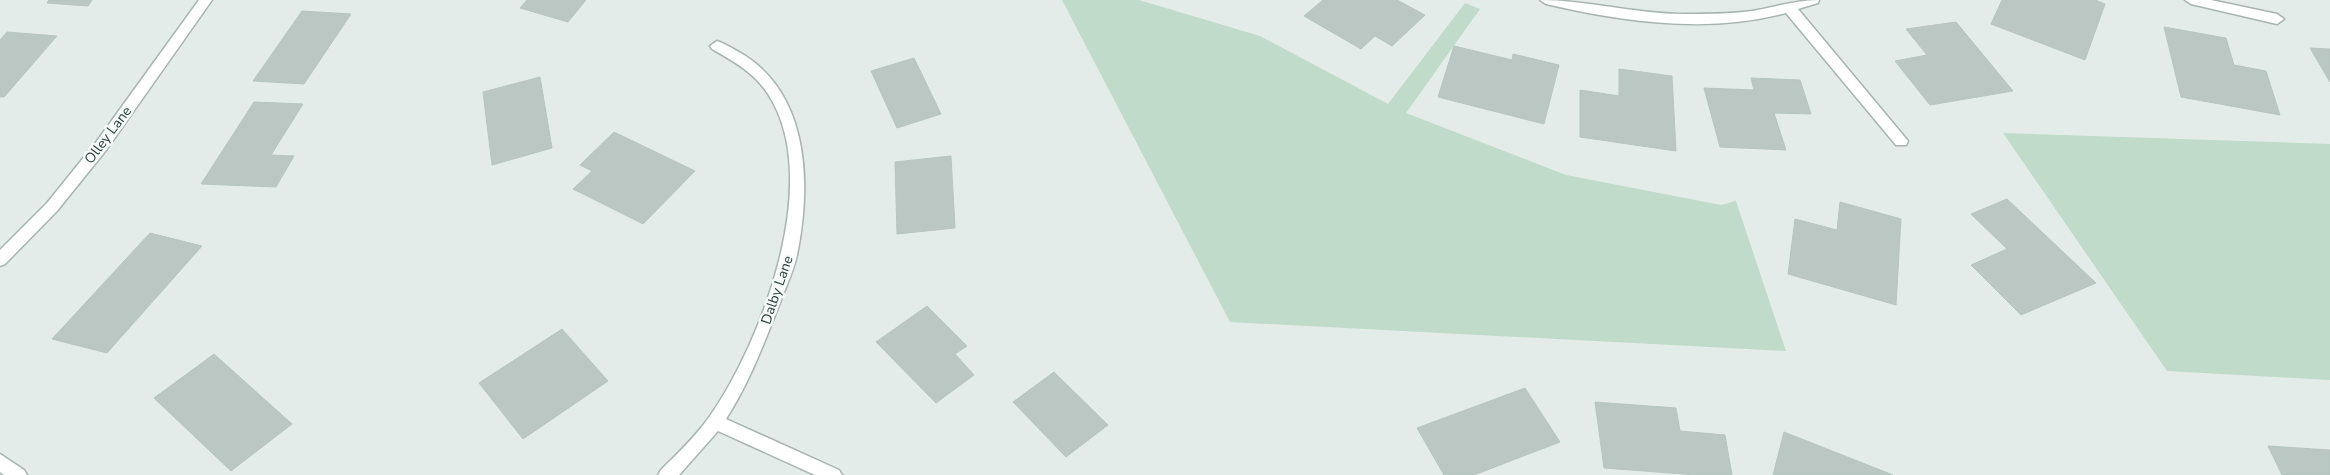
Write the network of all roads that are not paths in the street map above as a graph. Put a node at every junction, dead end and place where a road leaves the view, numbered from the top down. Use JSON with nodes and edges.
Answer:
{"nodes":[{"id":1,"x":206,"y":0,"type":"edge"},
{"id":2,"x":1546,"y":0,"type":"edge"},
{"id":3,"x":1813,"y":0,"type":"edge"},
{"id":4,"x":2191,"y":0,"type":"edge"},
{"id":5,"x":1790,"y":9,"type":"junction"},
{"id":6,"x":2277,"y":18,"type":"dead end"},
{"id":7,"x":717,"y":46,"type":"dead end"},
{"id":8,"x":1901,"y":141,"type":"dead end"},
{"id":9,"x":0,"y":260,"type":"edge"},
{"id":10,"x":715,"y":422,"type":"junction"},
{"id":11,"x":0,"y":462,"type":"edge"},
{"id":12,"x":18,"y":475,"type":"edge"},
{"id":13,"x":667,"y":475,"type":"edge"},
{"id":14,"x":834,"y":475,"type":"edge"}],
"edges":[{"from":1,"to":9,"type":"street","name":"Olley Lane"},
{"from":2,"to":5,"type":"street"},
{"from":3,"to":5,"type":"street"},
{"from":4,"to":6,"type":"street"},
{"from":5,"to":8,"type":"street"},
{"from":7,"to":10,"type":"street","name":"Dalby Lane"},
{"from":10,"to":13,"type":"street","name":"Dalby Lane"},
{"from":10,"to":14,"type":"street"},
{"from":11,"to":12,"type":"street"}]}
